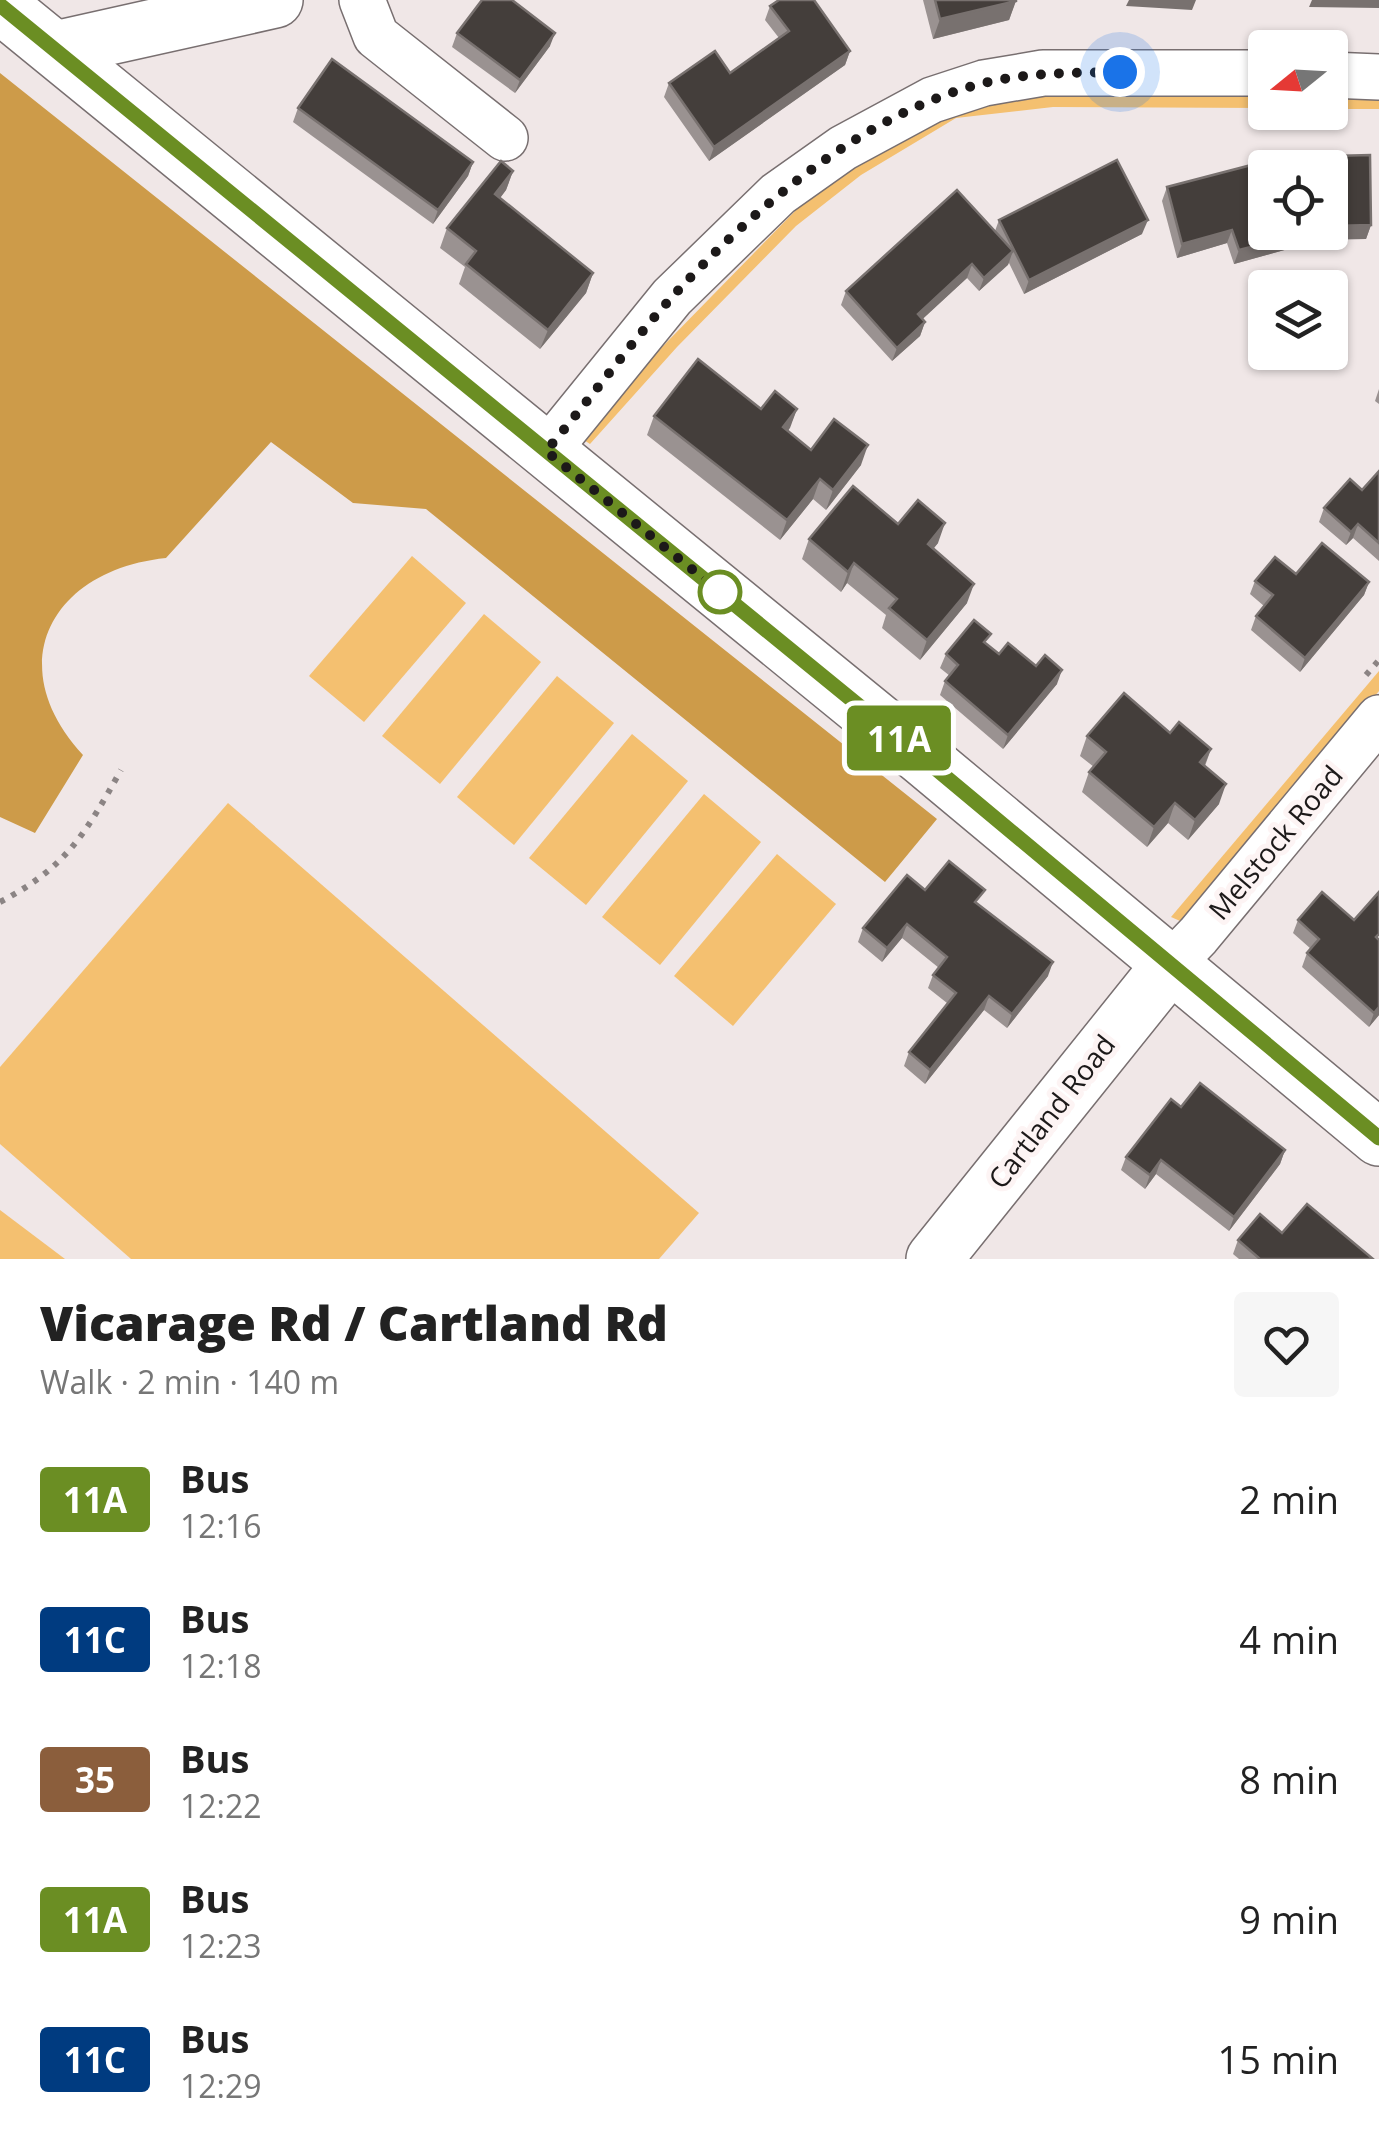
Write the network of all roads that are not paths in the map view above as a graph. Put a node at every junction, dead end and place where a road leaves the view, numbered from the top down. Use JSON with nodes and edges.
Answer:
{"nodes":[{"id":1,"x":276,"y":0,"type":"edge"},
{"id":2,"x":362,"y":0,"type":"edge"},
{"id":3,"x":0,"y":5,"type":"edge"},
{"id":4,"x":55,"y":49,"type":"junction"},
{"id":5,"x":1248,"y":73,"type":"edge"},
{"id":6,"x":1348,"y":75,"type":"edge"},
{"id":7,"x":1379,"y":76,"type":"edge"},
{"id":8,"x":505,"y":138,"type":"dead end"},
{"id":9,"x":546,"y":451,"type":"junction"},
{"id":10,"x":1379,"y":718,"type":"edge"},
{"id":11,"x":1170,"y":965,"type":"junction"},
{"id":12,"x":1379,"y":1138,"type":"edge"},
{"id":13,"x":934,"y":1259,"type":"edge"}],
"edges":[{"from":1,"to":4,"type":"main road"},
{"from":2,"to":8,"type":"street"},
{"from":3,"to":4,"type":"main road"},
{"from":4,"to":9,"type":"main road"},
{"from":5,"to":9,"type":"street"},
{"from":6,"to":7,"type":"street"},
{"from":9,"to":11,"type":"main road"},
{"from":10,"to":11,"type":"street","name":"Melstock Road"},
{"from":11,"to":12,"type":"main road"},
{"from":11,"to":13,"type":"main road","name":"Cartland Road"}]}
